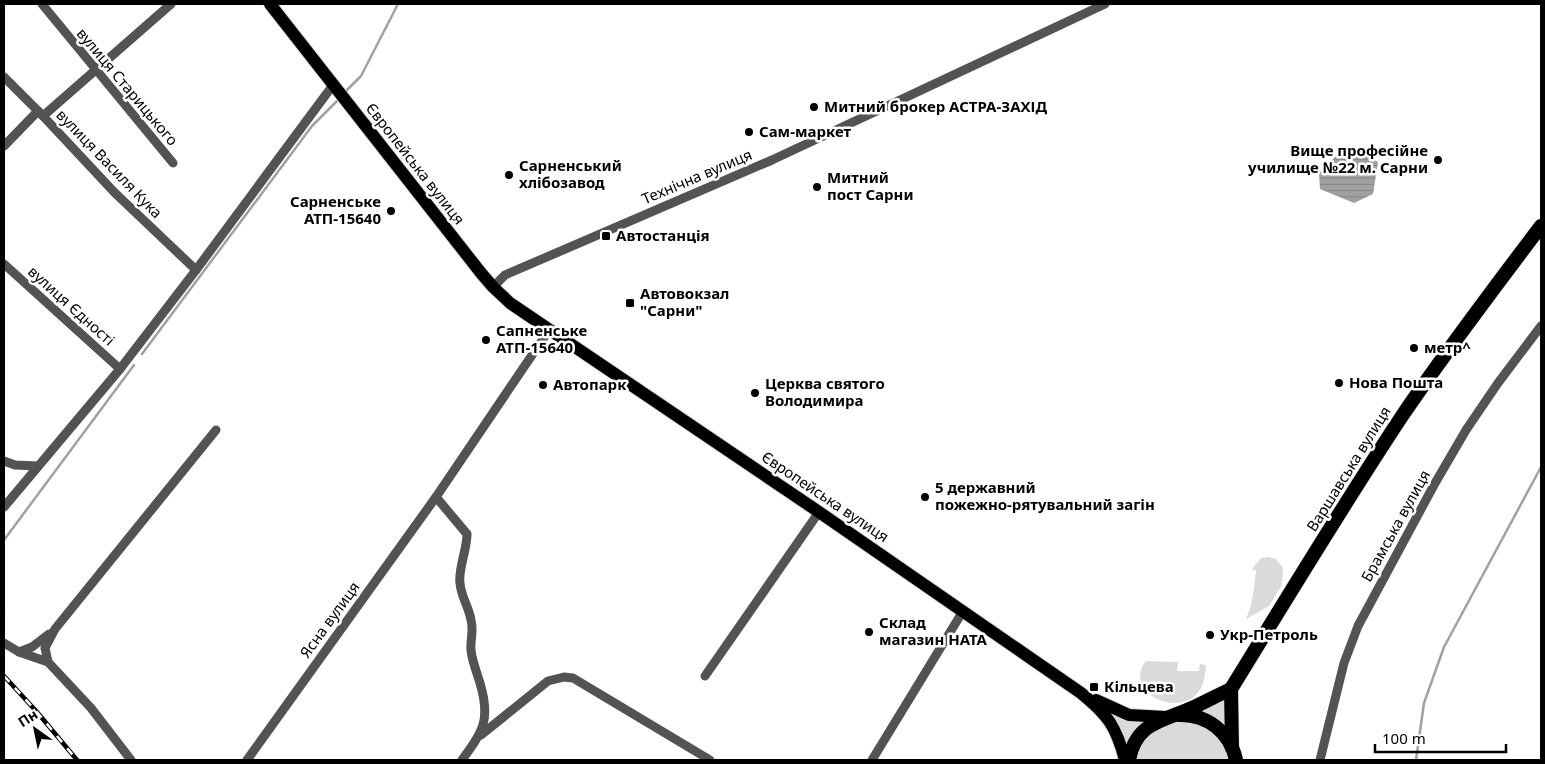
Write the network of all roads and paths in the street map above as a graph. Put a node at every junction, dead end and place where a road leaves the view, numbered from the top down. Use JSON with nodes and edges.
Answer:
{"nodes":[{"id":1,"x":42,"y":4,"type":"edge"},
{"id":2,"x":170,"y":4,"type":"edge"},
{"id":3,"x":270,"y":4,"type":"edge"},
{"id":4,"x":1105,"y":4,"type":"edge"},
{"id":5,"x":95,"y":71,"type":"junction"},
{"id":6,"x":4,"y":77,"type":"edge"},
{"id":7,"x":338,"y":92,"type":"junction"},
{"id":8,"x":40,"y":113,"type":"junction"},
{"id":9,"x":4,"y":146,"type":"edge"},
{"id":10,"x":173,"y":164,"type":"dead end"},
{"id":11,"x":1541,"y":226,"type":"edge"},
{"id":12,"x":4,"y":264,"type":"edge"},
{"id":13,"x":196,"y":270,"type":"junction"},
{"id":14,"x":493,"y":288,"type":"junction"},
{"id":15,"x":1541,"y":326,"type":"edge"},
{"id":16,"x":549,"y":330,"type":"junction"},
{"id":17,"x":120,"y":369,"type":"junction"},
{"id":18,"x":216,"y":430,"type":"dead end"},
{"id":19,"x":4,"y":461,"type":"edge"},
{"id":20,"x":38,"y":466,"type":"junction"},
{"id":21,"x":436,"y":497,"type":"junction"},
{"id":22,"x":4,"y":507,"type":"edge"},
{"id":23,"x":819,"y":512,"type":"junction"},
{"id":24,"x":963,"y":611,"type":"junction"},
{"id":25,"x":54,"y":629,"type":"junction"},
{"id":26,"x":4,"y":643,"type":"edge"},
{"id":27,"x":19,"y":652,"type":"junction"},
{"id":28,"x":48,"y":662,"type":"junction"},
{"id":29,"x":705,"y":676,"type":"dead end"},
{"id":30,"x":1231,"y":690,"type":"junction"},
{"id":31,"x":1081,"y":693,"type":"junction"},
{"id":32,"x":1170,"y":716,"type":"junction"},
{"id":33,"x":480,"y":736,"type":"junction"},
{"id":34,"x":1234,"y":754,"type":"edge"},
{"id":35,"x":131,"y":760,"type":"edge"},
{"id":36,"x":247,"y":760,"type":"edge"},
{"id":37,"x":462,"y":760,"type":"edge"},
{"id":38,"x":710,"y":760,"type":"edge"},
{"id":39,"x":872,"y":760,"type":"edge"},
{"id":40,"x":1125,"y":760,"type":"edge"},
{"id":41,"x":1129,"y":760,"type":"edge"},
{"id":42,"x":1320,"y":760,"type":"edge"}],
"edges":[{"from":1,"to":5,"type":"street","name":"вулиця Старицького"},
{"from":2,"to":5,"type":"street"},
{"from":3,"to":7,"type":"main road","name":"Європейська вулиця"},
{"from":4,"to":14,"type":"street","name":"Технічна вулиця"},
{"from":5,"to":8,"type":"street"},
{"from":5,"to":10,"type":"street","name":"вулиця Старицького"},
{"from":6,"to":8,"type":"street","name":"вулиця Василя Кука"},
{"from":7,"to":13,"type":"street"},
{"from":7,"to":14,"type":"main road","name":"Європейська вулиця"},
{"from":8,"to":9,"type":"street"},
{"from":8,"to":13,"type":"street","name":"вулиця Василя Кука"},
{"from":11,"to":30,"type":"highway","name":"Варшавська вулиця"},
{"from":12,"to":17,"type":"street","name":"вулиця Єдності"},
{"from":13,"to":17,"type":"street"},
{"from":14,"to":16,"type":"main road","name":"Європейська вулиця"},
{"from":15,"to":42,"type":"street","name":"Брамська вулиця"},
{"from":16,"to":21,"type":"street"},
{"from":16,"to":23,"type":"main road","name":"Європейська вулиця"},
{"from":17,"to":20,"type":"street"},
{"from":18,"to":25,"type":"street"},
{"from":19,"to":20,"type":"street"},
{"from":20,"to":22,"type":"street"},
{"from":21,"to":33,"type":"street"},
{"from":21,"to":36,"type":"street","name":"Ясна вулиця"},
{"from":23,"to":24,"type":"main road","name":"Європейська вулиця"},
{"from":23,"to":29,"type":"street"},
{"from":24,"to":31,"type":"main road","name":"Європейська вулиця"},
{"from":24,"to":39,"type":"street"},
{"from":25,"to":27,"type":"street"},
{"from":25,"to":28,"type":"street"},
{"from":26,"to":27,"type":"street"},
{"from":27,"to":28,"type":"street"},
{"from":28,"to":35,"type":"street"},
{"from":30,"to":32,"type":"highway"},
{"from":30,"to":34,"type":"highway"},
{"from":31,"to":32,"type":"main road","name":"Європейська вулиця"},
{"from":31,"to":40,"type":"main road","name":"Європейська вулиця"},
{"from":32,"to":34,"type":"highway"},
{"from":32,"to":41,"type":"highway"},
{"from":33,"to":37,"type":"street"},
{"from":33,"to":38,"type":"street"}]}
